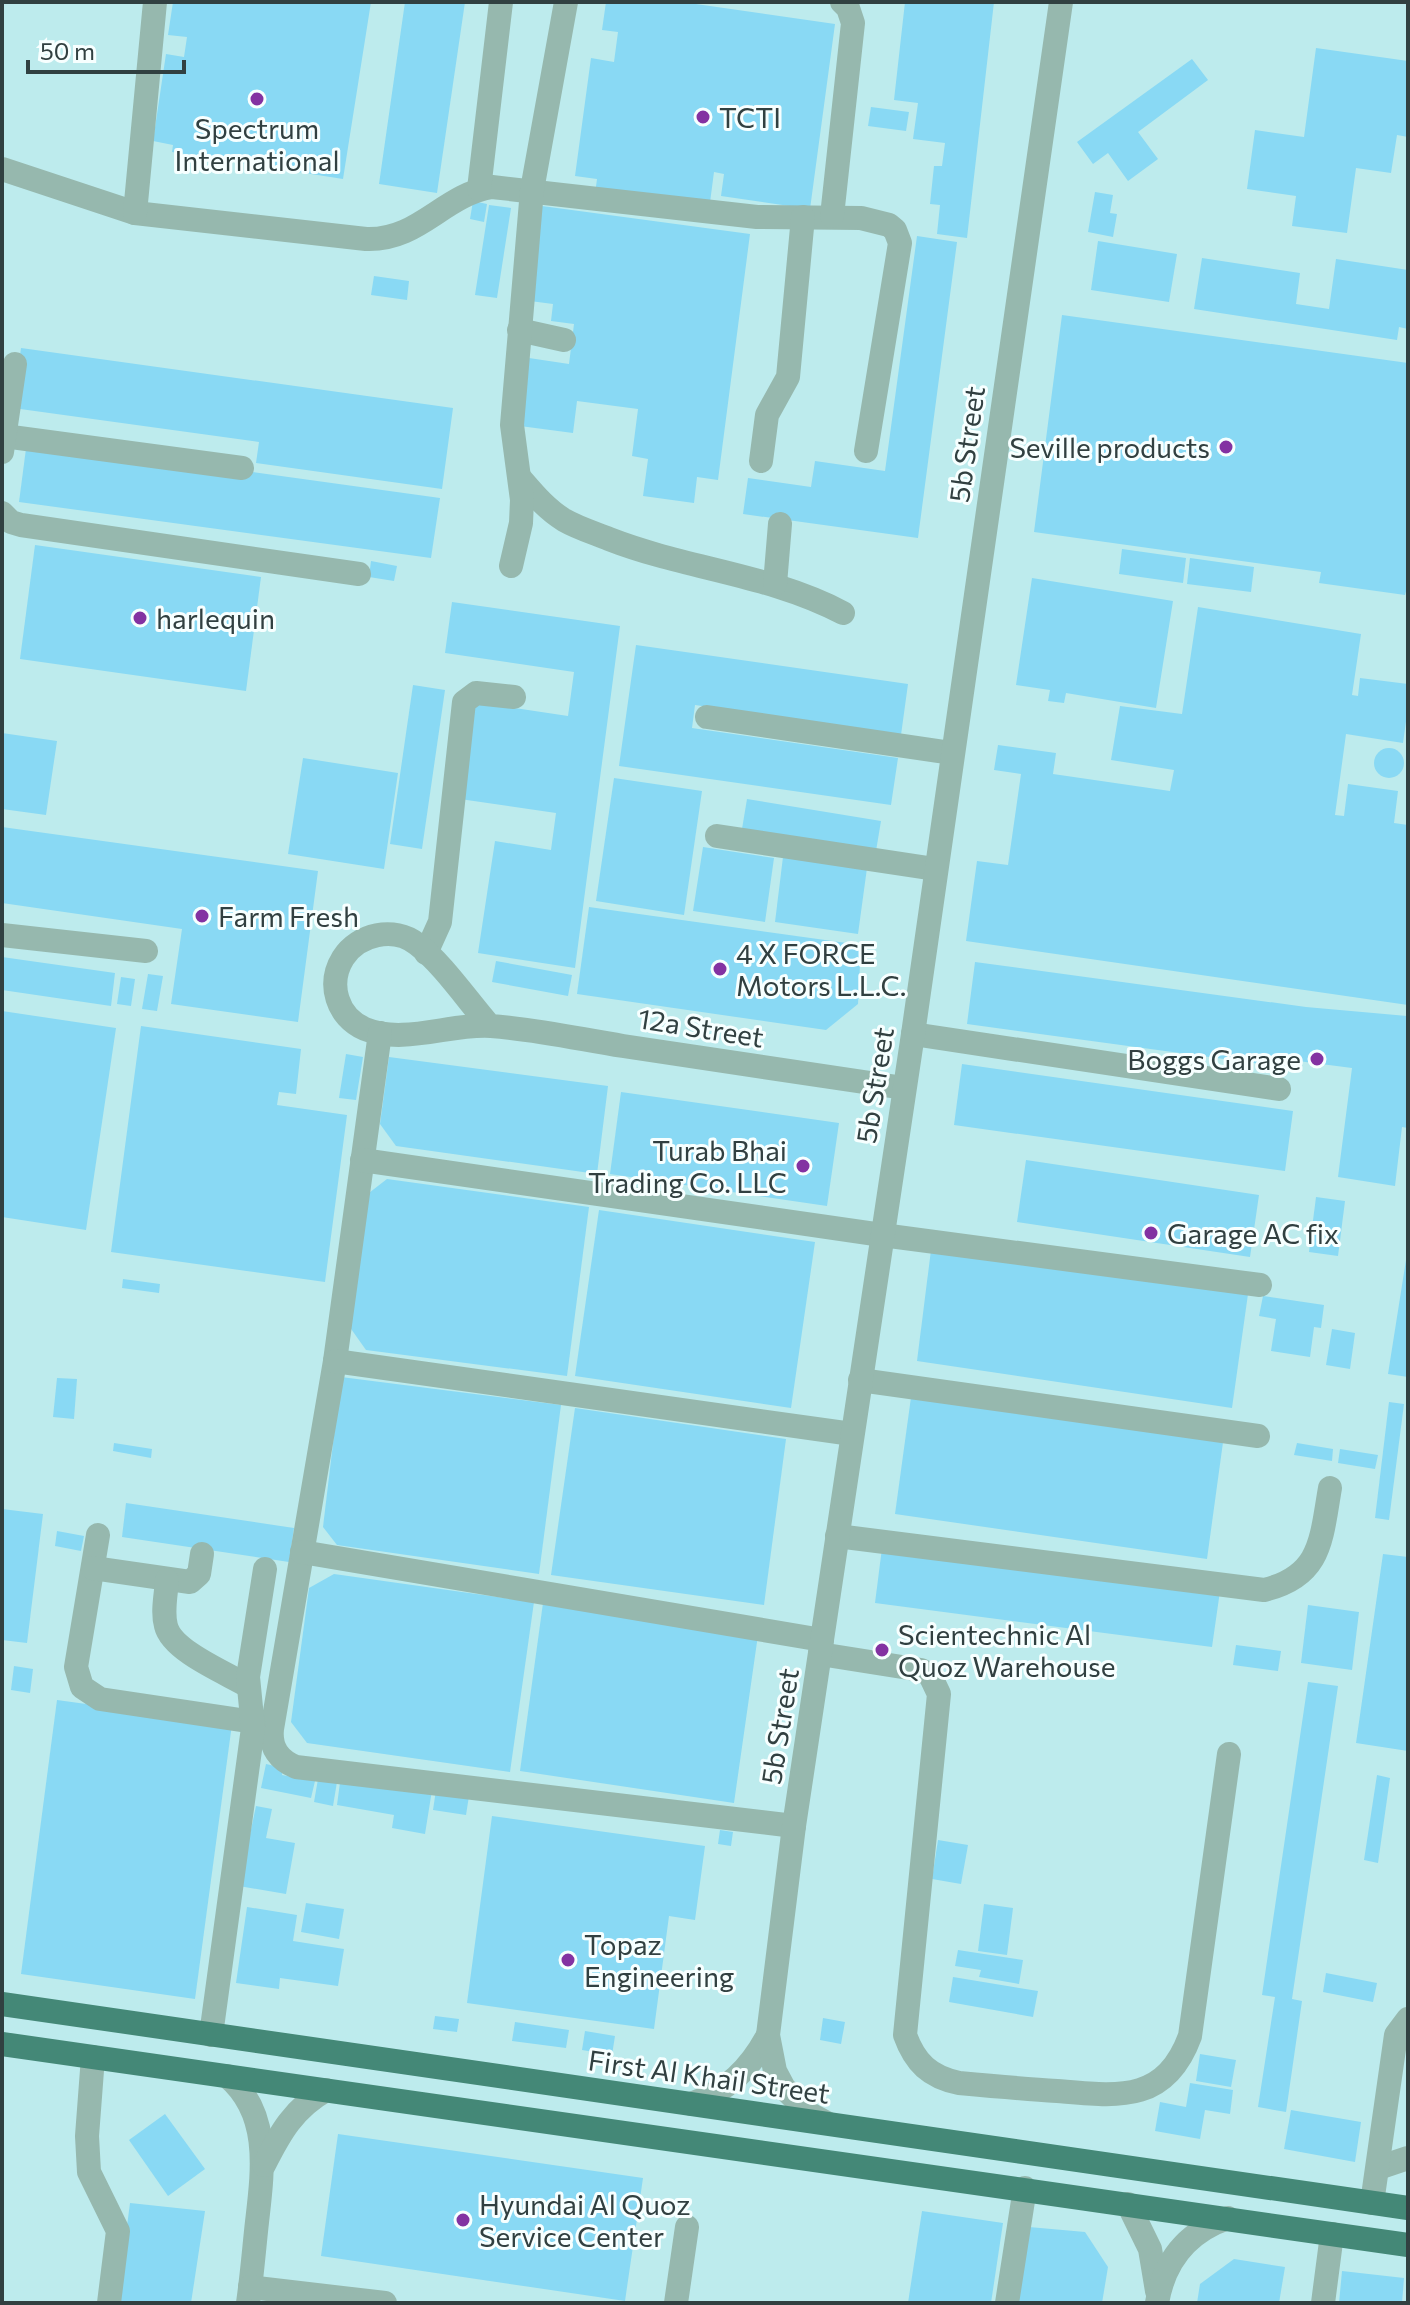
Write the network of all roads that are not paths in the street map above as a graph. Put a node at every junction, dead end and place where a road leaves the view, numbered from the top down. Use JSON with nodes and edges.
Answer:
{"nodes":[{"id":1,"x":155,"y":2,"type":"edge"},
{"id":2,"x":501,"y":2,"type":"edge"},
{"id":3,"x":566,"y":2,"type":"edge"},
{"id":4,"x":842,"y":2,"type":"edge"},
{"id":5,"x":1061,"y":2,"type":"edge"},
{"id":6,"x":2,"y":169,"type":"edge"},
{"id":7,"x":479,"y":189,"type":"junction"},
{"id":8,"x":532,"y":190,"type":"junction"},
{"id":9,"x":135,"y":213,"type":"junction"},
{"id":10,"x":832,"y":216,"type":"junction"},
{"id":11,"x":803,"y":217,"type":"junction"},
{"id":12,"x":519,"y":330,"type":"junction"},
{"id":13,"x":564,"y":340,"type":"dead end"},
{"id":14,"x":15,"y":364,"type":"dead end"},
{"id":15,"x":3,"y":444,"type":"edge"},
{"id":16,"x":866,"y":451,"type":"dead end"},
{"id":17,"x":761,"y":461,"type":"dead end"},
{"id":18,"x":242,"y":468,"type":"dead end"},
{"id":19,"x":520,"y":478,"type":"junction"},
{"id":20,"x":2,"y":513,"type":"edge"},
{"id":21,"x":780,"y":524,"type":"dead end"},
{"id":22,"x":511,"y":566,"type":"dead end"},
{"id":23,"x":359,"y":574,"type":"dead end"},
{"id":24,"x":775,"y":584,"type":"junction"},
{"id":25,"x":843,"y":613,"type":"dead end"},
{"id":26,"x":514,"y":697,"type":"dead end"},
{"id":27,"x":707,"y":717,"type":"dead end"},
{"id":28,"x":952,"y":753,"type":"junction"},
{"id":29,"x":717,"y":836,"type":"dead end"},
{"id":30,"x":935,"y":869,"type":"junction"},
{"id":31,"x":2,"y":935,"type":"edge"},
{"id":32,"x":146,"y":951,"type":"dead end"},
{"id":33,"x":426,"y":953,"type":"junction"},
{"id":34,"x":489,"y":1025,"type":"junction"},
{"id":35,"x":380,"y":1033,"type":"junction"},
{"id":36,"x":913,"y":1034,"type":"junction"},
{"id":37,"x":904,"y":1088,"type":"junction"},
{"id":38,"x":1279,"y":1089,"type":"dead end"},
{"id":39,"x":362,"y":1160,"type":"junction"},
{"id":40,"x":882,"y":1235,"type":"junction"},
{"id":41,"x":1260,"y":1285,"type":"dead end"},
{"id":42,"x":335,"y":1361,"type":"junction"},
{"id":43,"x":860,"y":1380,"type":"junction"},
{"id":44,"x":852,"y":1434,"type":"junction"},
{"id":45,"x":1258,"y":1436,"type":"dead end"},
{"id":46,"x":1330,"y":1488,"type":"dead end"},
{"id":47,"x":98,"y":1535,"type":"dead end"},
{"id":48,"x":837,"y":1536,"type":"junction"},
{"id":49,"x":302,"y":1552,"type":"junction"},
{"id":50,"x":202,"y":1554,"type":"dead end"},
{"id":51,"x":93,"y":1568,"type":"junction"},
{"id":52,"x":265,"y":1569,"type":"dead end"},
{"id":53,"x":167,"y":1580,"type":"junction"},
{"id":54,"x":821,"y":1647,"type":"junction"},
{"id":55,"x":248,"y":1686,"type":"junction"},
{"id":56,"x":254,"y":1722,"type":"junction"},
{"id":57,"x":1229,"y":1754,"type":"dead end"},
{"id":58,"x":794,"y":1826,"type":"junction"},
{"id":59,"x":2,"y":2004,"type":"edge"},
{"id":60,"x":1408,"y":2019,"type":"edge"},
{"id":61,"x":211,"y":2035,"type":"junction"},
{"id":62,"x":768,"y":2035,"type":"junction"},
{"id":63,"x":2,"y":2044,"type":"edge"},
{"id":64,"x":93,"y":2057,"type":"junction"},
{"id":65,"x":227,"y":2076,"type":"junction"},
{"id":66,"x":326,"y":2090,"type":"junction"},
{"id":67,"x":691,"y":2104,"type":"junction"},
{"id":68,"x":827,"y":2123,"type":"junction"},
{"id":69,"x":1408,"y":2158,"type":"edge"},
{"id":70,"x":264,"y":2165,"type":"junction"},
{"id":71,"x":1378,"y":2168,"type":"junction"},
{"id":72,"x":1025,"y":2188,"type":"junction"},
{"id":73,"x":1372,"y":2203,"type":"junction"},
{"id":74,"x":1128,"y":2204,"type":"junction"},
{"id":75,"x":1408,"y":2208,"type":"edge"},
{"id":76,"x":1228,"y":2218,"type":"junction"},
{"id":77,"x":687,"y":2227,"type":"dead end"},
{"id":78,"x":1332,"y":2234,"type":"junction"},
{"id":79,"x":1408,"y":2245,"type":"edge"},
{"id":80,"x":249,"y":2295,"type":"edge"},
{"id":81,"x":1157,"y":2301,"type":"edge"},
{"id":82,"x":109,"y":2303,"type":"edge"},
{"id":83,"x":385,"y":2303,"type":"edge"},
{"id":84,"x":676,"y":2303,"type":"edge"},
{"id":85,"x":1007,"y":2303,"type":"edge"},
{"id":86,"x":1323,"y":2303,"type":"edge"}],
"edges":[{"from":1,"to":9,"type":"street"},
{"from":2,"to":7,"type":"street"},
{"from":3,"to":8,"type":"street"},
{"from":4,"to":10,"type":"street"},
{"from":5,"to":28,"type":"street","name":"5b Street"},
{"from":6,"to":9,"type":"street"},
{"from":7,"to":8,"type":"street"},
{"from":7,"to":9,"type":"street"},
{"from":8,"to":11,"type":"street"},
{"from":8,"to":12,"type":"street"},
{"from":10,"to":11,"type":"street"},
{"from":10,"to":16,"type":"street"},
{"from":11,"to":17,"type":"street"},
{"from":12,"to":13,"type":"street"},
{"from":12,"to":19,"type":"street"},
{"from":14,"to":15,"type":"street"},
{"from":15,"to":18,"type":"street"},
{"from":19,"to":22,"type":"street"},
{"from":19,"to":24,"type":"street"},
{"from":20,"to":23,"type":"street"},
{"from":21,"to":24,"type":"street"},
{"from":24,"to":25,"type":"street"},
{"from":26,"to":33,"type":"street"},
{"from":27,"to":28,"type":"street"},
{"from":28,"to":30,"type":"street","name":"5b Street"},
{"from":29,"to":30,"type":"street"},
{"from":30,"to":36,"type":"street","name":"5b Street"},
{"from":31,"to":32,"type":"street"},
{"from":33,"to":34,"type":"street"},
{"from":33,"to":35,"type":"street"},
{"from":34,"to":35,"type":"street","name":"12a Street"},
{"from":34,"to":37,"type":"street","name":"12a Street"},
{"from":35,"to":39,"type":"street"},
{"from":36,"to":37,"type":"street","name":"5b Street"},
{"from":36,"to":38,"type":"street"},
{"from":37,"to":40,"type":"street","name":"5b Street"},
{"from":39,"to":40,"type":"street"},
{"from":39,"to":42,"type":"street"},
{"from":40,"to":41,"type":"street"},
{"from":40,"to":43,"type":"street","name":"5b Street"},
{"from":42,"to":44,"type":"street"},
{"from":42,"to":49,"type":"street"},
{"from":43,"to":44,"type":"street","name":"5b Street"},
{"from":43,"to":45,"type":"street"},
{"from":44,"to":48,"type":"street","name":"5b Street"},
{"from":46,"to":48,"type":"street"},
{"from":47,"to":51,"type":"street"},
{"from":48,"to":54,"type":"street","name":"5b Street"},
{"from":49,"to":54,"type":"street"},
{"from":49,"to":58,"type":"street"},
{"from":50,"to":53,"type":"street"},
{"from":51,"to":53,"type":"street"},
{"from":51,"to":56,"type":"street"},
{"from":52,"to":55,"type":"street"},
{"from":53,"to":55,"type":"street"},
{"from":54,"to":57,"type":"street"},
{"from":54,"to":58,"type":"street","name":"5b Street"},
{"from":55,"to":56,"type":"street"},
{"from":56,"to":61,"type":"street"},
{"from":58,"to":62,"type":"street","name":"5b Street"},
{"from":59,"to":61,"type":"main road","name":"First Al Khail Street"},
{"from":60,"to":71,"type":"street"},
{"from":61,"to":67,"type":"main road","name":"First Al Khail Street"},
{"from":62,"to":67,"type":"street","name":"5b Street"},
{"from":62,"to":68,"type":"street","name":"5b Street"},
{"from":63,"to":64,"type":"main road"},
{"from":64,"to":65,"type":"main road"},
{"from":64,"to":82,"type":"street"},
{"from":65,"to":66,"type":"main road"},
{"from":65,"to":70,"type":"street"},
{"from":66,"to":70,"type":"street"},
{"from":66,"to":72,"type":"main road"},
{"from":67,"to":68,"type":"main road","name":"First Al Khail Street"},
{"from":68,"to":73,"type":"main road","name":"First Al Khail Street"},
{"from":69,"to":71,"type":"street"},
{"from":70,"to":80,"type":"street"},
{"from":71,"to":73,"type":"street"},
{"from":72,"to":74,"type":"main road"},
{"from":72,"to":85,"type":"street"},
{"from":73,"to":75,"type":"main road","name":"First Al Khail Street"},
{"from":74,"to":76,"type":"main road"},
{"from":74,"to":81,"type":"street"},
{"from":76,"to":78,"type":"main road"},
{"from":76,"to":81,"type":"street"},
{"from":77,"to":84,"type":"street"},
{"from":78,"to":79,"type":"main road"},
{"from":78,"to":86,"type":"street"},
{"from":80,"to":83,"type":"street"}]}
